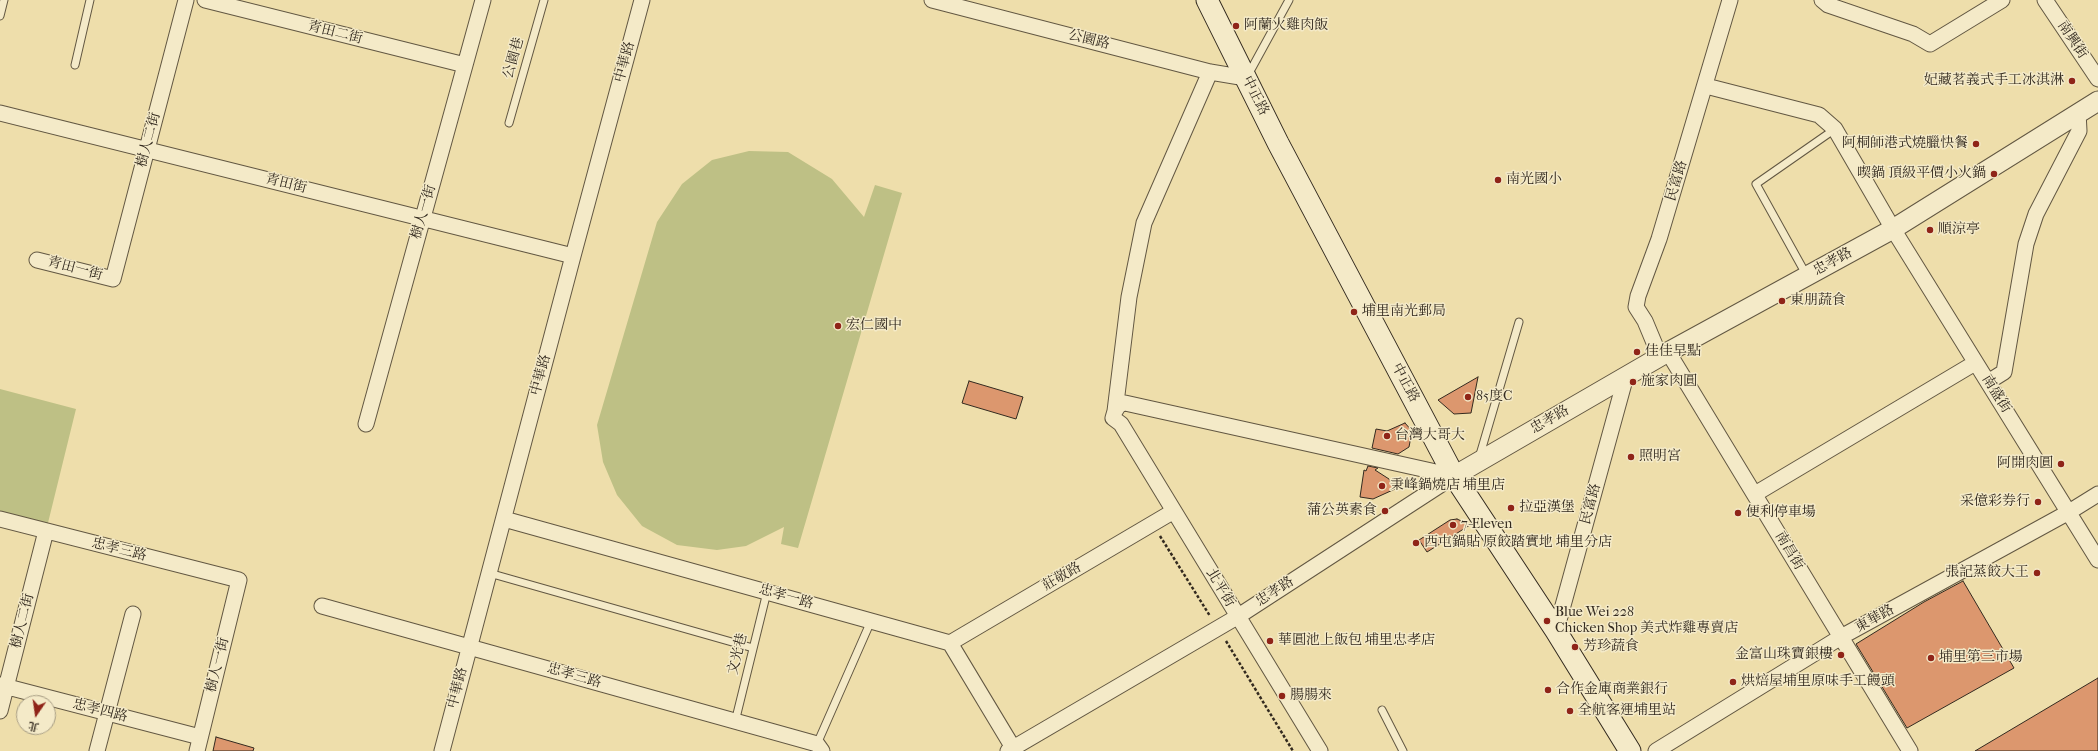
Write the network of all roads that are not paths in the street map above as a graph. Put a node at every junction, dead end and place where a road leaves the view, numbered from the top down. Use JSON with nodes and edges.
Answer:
{"nodes":[{"id":1,"x":4,"y":0,"type":"edge"},
{"id":2,"x":90,"y":0,"type":"edge"},
{"id":3,"x":186,"y":0,"type":"edge"},
{"id":4,"x":205,"y":0,"type":"edge"},
{"id":5,"x":483,"y":0,"type":"edge"},
{"id":6,"x":544,"y":0,"type":"edge"},
{"id":7,"x":642,"y":0,"type":"edge"},
{"id":8,"x":932,"y":0,"type":"edge"},
{"id":9,"x":1207,"y":0,"type":"edge"},
{"id":10,"x":1289,"y":0,"type":"edge"},
{"id":11,"x":1730,"y":0,"type":"edge"},
{"id":12,"x":1822,"y":0,"type":"edge"},
{"id":13,"x":2002,"y":0,"type":"edge"},
{"id":14,"x":2045,"y":0,"type":"edge"},
{"id":15,"x":0,"y":16,"type":"edge"},
{"id":16,"x":75,"y":65,"type":"dead end"},
{"id":17,"x":465,"y":65,"type":"junction"},
{"id":18,"x":1210,"y":72,"type":"junction"},
{"id":19,"x":1246,"y":78,"type":"junction"},
{"id":20,"x":2098,"y":80,"type":"edge"},
{"id":21,"x":1706,"y":86,"type":"junction"},
{"id":22,"x":2098,"y":101,"type":"edge"},
{"id":23,"x":2078,"y":112,"type":"junction"},
{"id":24,"x":0,"y":113,"type":"edge"},
{"id":25,"x":509,"y":123,"type":"dead end"},
{"id":26,"x":1835,"y":129,"type":"junction"},
{"id":27,"x":147,"y":150,"type":"junction"},
{"id":28,"x":422,"y":218,"type":"junction"},
{"id":29,"x":1893,"y":229,"type":"junction"},
{"id":30,"x":573,"y":256,"type":"junction"},
{"id":31,"x":37,"y":260,"type":"dead end"},
{"id":32,"x":1807,"y":277,"type":"junction"},
{"id":33,"x":112,"y":279,"type":"joint"},
{"id":34,"x":1519,"y":322,"type":"dead end"},
{"id":35,"x":1664,"y":354,"type":"junction"},
{"id":36,"x":1975,"y":363,"type":"junction"},
{"id":37,"x":1626,"y":376,"type":"junction"},
{"id":38,"x":1988,"y":382,"type":"junction"},
{"id":39,"x":1115,"y":410,"type":"junction"},
{"id":40,"x":366,"y":424,"type":"dead end"},
{"id":41,"x":1477,"y":462,"type":"junction"},
{"id":42,"x":1454,"y":476,"type":"junction"},
{"id":43,"x":1755,"y":494,"type":"junction"},
{"id":44,"x":2098,"y":494,"type":"edge"},
{"id":45,"x":1174,"y":511,"type":"junction"},
{"id":46,"x":2069,"y":512,"type":"junction"},
{"id":47,"x":0,"y":519,"type":"edge"},
{"id":48,"x":504,"y":519,"type":"junction"},
{"id":49,"x":46,"y":531,"type":"junction"},
{"id":50,"x":2098,"y":560,"type":"edge"},
{"id":51,"x":489,"y":573,"type":"junction"},
{"id":52,"x":239,"y":580,"type":"joint"},
{"id":53,"x":767,"y":592,"type":"junction"},
{"id":54,"x":322,"y":606,"type":"dead end"},
{"id":55,"x":133,"y":614,"type":"dead end"},
{"id":56,"x":1237,"y":617,"type":"junction"},
{"id":57,"x":871,"y":621,"type":"junction"},
{"id":58,"x":1556,"y":632,"type":"junction"},
{"id":59,"x":1841,"y":637,"type":"junction"},
{"id":60,"x":950,"y":643,"type":"junction"},
{"id":61,"x":469,"y":646,"type":"junction"},
{"id":62,"x":753,"y":648,"type":"junction"},
{"id":63,"x":3,"y":686,"type":"edge"},
{"id":64,"x":1382,"y":710,"type":"dead end"},
{"id":65,"x":0,"y":711,"type":"edge"},
{"id":66,"x":107,"y":713,"type":"junction"},
{"id":67,"x":735,"y":722,"type":"junction"},
{"id":68,"x":198,"y":744,"type":"edge"},
{"id":69,"x":820,"y":748,"type":"edge"},
{"id":70,"x":1012,"y":750,"type":"edge"},
{"id":71,"x":97,"y":751,"type":"edge"},
{"id":72,"x":442,"y":751,"type":"edge"},
{"id":73,"x":1320,"y":751,"type":"edge"},
{"id":74,"x":1403,"y":751,"type":"edge"},
{"id":75,"x":1630,"y":751,"type":"edge"},
{"id":76,"x":1656,"y":751,"type":"edge"},
{"id":77,"x":1910,"y":751,"type":"edge"}],
"edges":[{"from":1,"to":15,"type":"lane"},
{"from":2,"to":16,"type":"lane"},
{"from":3,"to":27,"type":"street","name":"樹人二街"},
{"from":4,"to":17,"type":"street","name":"青田二街"},
{"from":5,"to":17,"type":"street","name":"樹人一街"},
{"from":6,"to":25,"type":"lane","name":"公園巷"},
{"from":7,"to":30,"type":"street","name":"中華路"},
{"from":8,"to":18,"type":"street","name":"公園路"},
{"from":9,"to":19,"type":"main road","name":"中正路"},
{"from":10,"to":19,"type":"lane"},
{"from":11,"to":21,"type":"street","name":"民富路"},
{"from":12,"to":13,"type":"street"},
{"from":14,"to":20,"type":"street","name":"南興街"},
{"from":17,"to":28,"type":"street","name":"樹人一街"},
{"from":18,"to":19,"type":"street","name":"公園路"},
{"from":18,"to":39,"type":"street"},
{"from":19,"to":42,"type":"main road","name":"中正路"},
{"from":21,"to":26,"type":"street"},
{"from":21,"to":35,"type":"street","name":"民富路"},
{"from":22,"to":23,"type":"street","name":"忠孝路"},
{"from":23,"to":29,"type":"street","name":"忠孝路"},
{"from":23,"to":38,"type":"street"},
{"from":24,"to":27,"type":"street","name":"青田街"},
{"from":26,"to":29,"type":"street","name":"南盛街"},
{"from":26,"to":32,"type":"lane"},
{"from":27,"to":28,"type":"street","name":"青田街"},
{"from":27,"to":33,"type":"street","name":"樹人二街"},
{"from":28,"to":30,"type":"street","name":"青田街"},
{"from":28,"to":40,"type":"street","name":"樹人一街"},
{"from":29,"to":32,"type":"street","name":"忠孝路"},
{"from":29,"to":36,"type":"street","name":"南盛街"},
{"from":30,"to":48,"type":"street","name":"中華路"},
{"from":31,"to":33,"type":"street","name":"青田一街"},
{"from":32,"to":35,"type":"street","name":"忠孝路"},
{"from":34,"to":41,"type":"lane"},
{"from":35,"to":37,"type":"street","name":"忠孝路"},
{"from":35,"to":43,"type":"street","name":"南昌街"},
{"from":36,"to":38,"type":"street","name":"南盛街"},
{"from":36,"to":43,"type":"street"},
{"from":37,"to":41,"type":"street","name":"忠孝路"},
{"from":37,"to":58,"type":"street","name":"民富路"},
{"from":38,"to":46,"type":"street","name":"南盛街"},
{"from":39,"to":42,"type":"street"},
{"from":39,"to":45,"type":"street","name":"北平街"},
{"from":41,"to":42,"type":"street","name":"忠孝路"},
{"from":42,"to":56,"type":"street","name":"忠孝路"},
{"from":42,"to":58,"type":"main road","name":"中正路"},
{"from":43,"to":59,"type":"street","name":"南昌街"},
{"from":44,"to":46,"type":"street","name":"東華路"},
{"from":45,"to":56,"type":"street","name":"北平街"},
{"from":45,"to":60,"type":"street","name":"莊敬路"},
{"from":46,"to":50,"type":"street","name":"南盛街"},
{"from":46,"to":59,"type":"street","name":"東華路"},
{"from":47,"to":49,"type":"street","name":"忠孝三路"},
{"from":48,"to":51,"type":"street","name":"中華路"},
{"from":48,"to":53,"type":"street","name":"忠孝一路"},
{"from":49,"to":52,"type":"street","name":"忠孝三路"},
{"from":49,"to":63,"type":"street","name":"樹人二街"},
{"from":51,"to":61,"type":"street","name":"中華路"},
{"from":51,"to":62,"type":"lane"},
{"from":52,"to":68,"type":"street","name":"樹人一街"},
{"from":53,"to":57,"type":"street","name":"忠孝一路"},
{"from":53,"to":62,"type":"lane","name":"文光巷"},
{"from":54,"to":61,"type":"street","name":"忠孝三路"},
{"from":55,"to":66,"type":"street"},
{"from":56,"to":70,"type":"street","name":"忠孝路"},
{"from":56,"to":73,"type":"street","name":"北平街"},
{"from":57,"to":60,"type":"street","name":"忠孝一路"},
{"from":57,"to":69,"type":"lane"},
{"from":58,"to":75,"type":"main road","name":"中正路"},
{"from":59,"to":76,"type":"street","name":"東華路"},
{"from":59,"to":77,"type":"street","name":"南昌街"},
{"from":60,"to":70,"type":"street"},
{"from":61,"to":67,"type":"street","name":"忠孝三路"},
{"from":61,"to":72,"type":"street","name":"中華路"},
{"from":62,"to":67,"type":"lane","name":"文光巷"},
{"from":63,"to":65,"type":"street","name":"樹人二街"},
{"from":63,"to":66,"type":"street","name":"忠孝四路"},
{"from":64,"to":74,"type":"lane"},
{"from":66,"to":68,"type":"street","name":"忠孝四路"},
{"from":66,"to":71,"type":"street"},
{"from":67,"to":69,"type":"street","name":"忠孝三路"}]}
